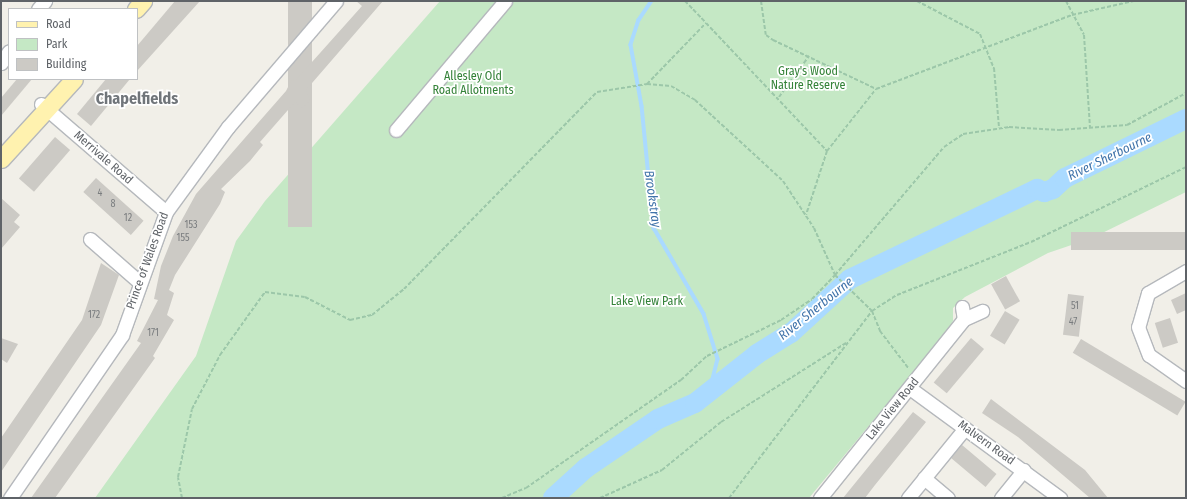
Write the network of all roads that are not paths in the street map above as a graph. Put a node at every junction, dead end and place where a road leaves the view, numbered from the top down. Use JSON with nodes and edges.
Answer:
{"nodes":[{"id":1,"x":336,"y":1,"type":"edge"},
{"id":2,"x":505,"y":1,"type":"edge"},
{"id":3,"x":8,"y":52,"type":"edge"},
{"id":4,"x":1,"y":63,"type":"edge"},
{"id":5,"x":61,"y":80,"type":"edge"},
{"id":6,"x":73,"y":80,"type":"edge"},
{"id":7,"x":44,"y":107,"type":"junction"},
{"id":8,"x":396,"y":130,"type":"dead end"},
{"id":9,"x":1,"y":159,"type":"edge"},
{"id":10,"x":166,"y":212,"type":"junction"},
{"id":11,"x":90,"y":239,"type":"dead end"},
{"id":12,"x":1186,"y":271,"type":"edge"},
{"id":13,"x":138,"y":281,"type":"junction"},
{"id":14,"x":982,"y":311,"type":"dead end"},
{"id":15,"x":1186,"y":381,"type":"edge"},
{"id":16,"x":911,"y":389,"type":"junction"},
{"id":17,"x":965,"y":428,"type":"junction"},
{"id":18,"x":1024,"y":470,"type":"junction"},
{"id":19,"x":924,"y":478,"type":"junction"},
{"id":20,"x":10,"y":498,"type":"edge"},
{"id":21,"x":820,"y":498,"type":"edge"},
{"id":22,"x":908,"y":498,"type":"edge"},
{"id":23,"x":948,"y":498,"type":"edge"},
{"id":24,"x":1001,"y":498,"type":"edge"},
{"id":25,"x":1060,"y":498,"type":"edge"}],
"edges":[{"from":1,"to":10,"type":"street","name":"Prince of Wales Road"},
{"from":2,"to":8,"type":"street"},
{"from":3,"to":4,"type":"street"},
{"from":5,"to":7,"type":"main road"},
{"from":6,"to":7,"type":"main road"},
{"from":7,"to":9,"type":"main road"},
{"from":7,"to":10,"type":"street","name":"Merrivale Road"},
{"from":10,"to":13,"type":"street","name":"Prince of Wales Road"},
{"from":11,"to":13,"type":"street"},
{"from":12,"to":15,"type":"street"},
{"from":13,"to":20,"type":"street","name":"Prince of Wales Road"},
{"from":14,"to":16,"type":"street","name":"Lake View Road"},
{"from":16,"to":17,"type":"street","name":"Malvern Road"},
{"from":16,"to":21,"type":"street","name":"Lake View Road"},
{"from":17,"to":18,"type":"street","name":"Malvern Road"},
{"from":17,"to":19,"type":"street"},
{"from":18,"to":24,"type":"street"},
{"from":18,"to":25,"type":"street","name":"Malvern Road"},
{"from":19,"to":22,"type":"street"},
{"from":19,"to":23,"type":"street"}]}
